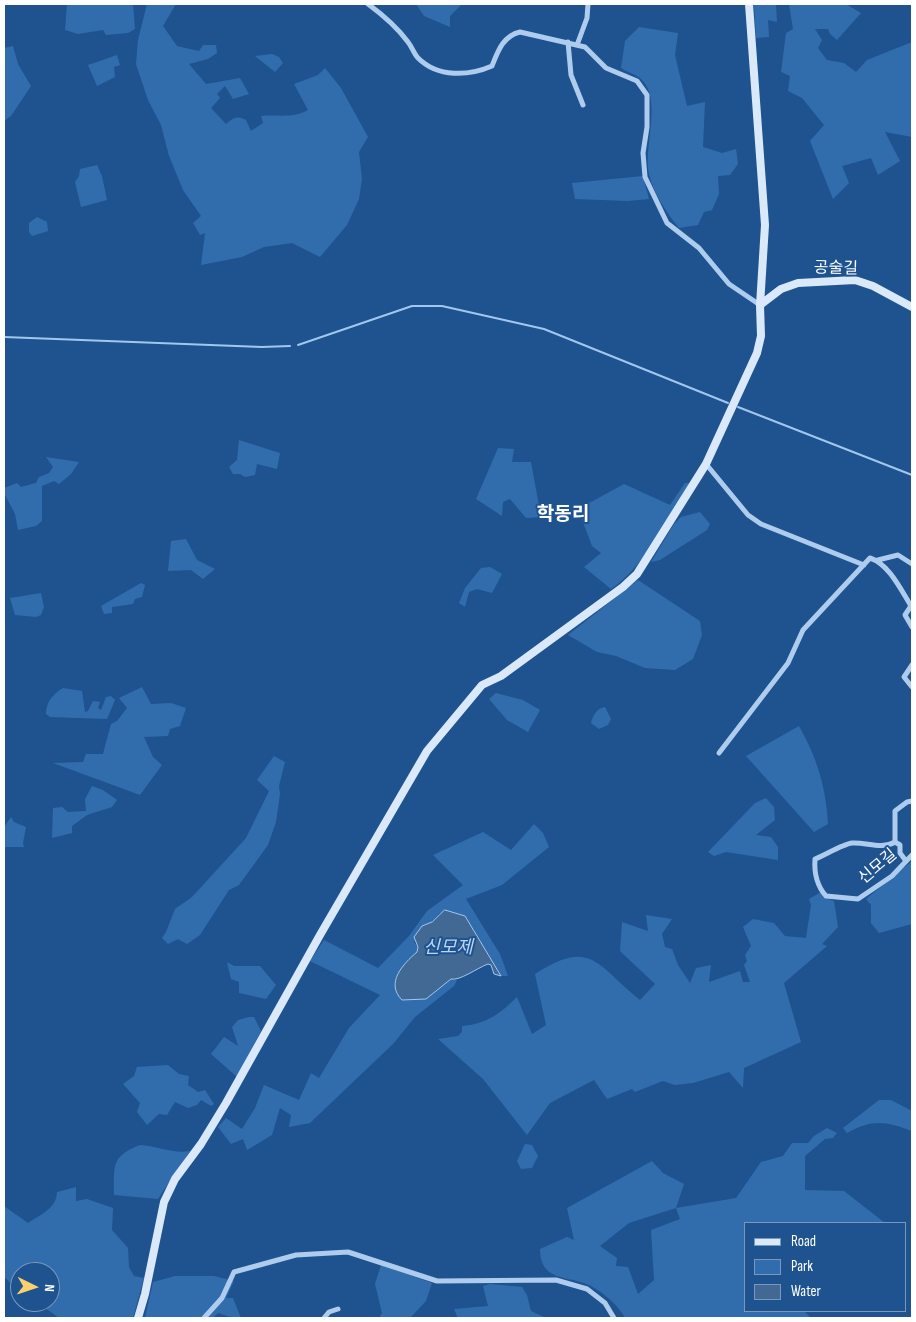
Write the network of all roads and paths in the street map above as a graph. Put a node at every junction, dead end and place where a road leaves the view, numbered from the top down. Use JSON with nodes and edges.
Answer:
{"nodes":[{"id":1,"x":368,"y":4,"type":"edge"},
{"id":2,"x":588,"y":4,"type":"edge"},
{"id":3,"x":749,"y":4,"type":"edge"},
{"id":4,"x":568,"y":42,"type":"junction"},
{"id":5,"x":577,"y":45,"type":"junction"},
{"id":6,"x":583,"y":105,"type":"dead end"},
{"id":7,"x":760,"y":305,"type":"junction"},
{"id":8,"x":912,"y":307,"type":"edge"},
{"id":9,"x":706,"y":464,"type":"junction"},
{"id":10,"x":878,"y":560,"type":"junction"},
{"id":11,"x":864,"y":564,"type":"junction"},
{"id":12,"x":912,"y":564,"type":"edge"},
{"id":13,"x":912,"y":627,"type":"edge"},
{"id":14,"x":912,"y":665,"type":"edge"},
{"id":15,"x":912,"y":687,"type":"edge"},
{"id":16,"x":719,"y":753,"type":"dead end"},
{"id":17,"x":912,"y":801,"type":"edge"},
{"id":18,"x":895,"y":842,"type":"junction"},
{"id":19,"x":912,"y":855,"type":"edge"},
{"id":20,"x":906,"y":861,"type":"junction"},
{"id":21,"x":338,"y":1309,"type":"dead end"},
{"id":22,"x":138,"y":1318,"type":"edge"},
{"id":23,"x":204,"y":1318,"type":"edge"},
{"id":24,"x":324,"y":1318,"type":"edge"},
{"id":25,"x":614,"y":1318,"type":"edge"}],
"edges":[{"from":1,"to":4,"type":"street"},
{"from":2,"to":5,"type":"street"},
{"from":3,"to":7,"type":"street"},
{"from":4,"to":5,"type":"street"},
{"from":4,"to":6,"type":"street"},
{"from":5,"to":7,"type":"street"},
{"from":7,"to":8,"type":"street","name":"공술길"},
{"from":7,"to":9,"type":"street"},
{"from":9,"to":11,"type":"street"},
{"from":9,"to":22,"type":"street"},
{"from":10,"to":11,"type":"street"},
{"from":10,"to":12,"type":"street"},
{"from":10,"to":13,"type":"street"},
{"from":11,"to":16,"type":"street"},
{"from":14,"to":15,"type":"street"},
{"from":17,"to":18,"type":"street","name":"신모길"},
{"from":18,"to":20,"type":"street"},
{"from":18,"to":20,"type":"street","name":"신모길"},
{"from":19,"to":20,"type":"street","name":"신모길"},
{"from":21,"to":24,"type":"street"},
{"from":23,"to":25,"type":"street"}]}
